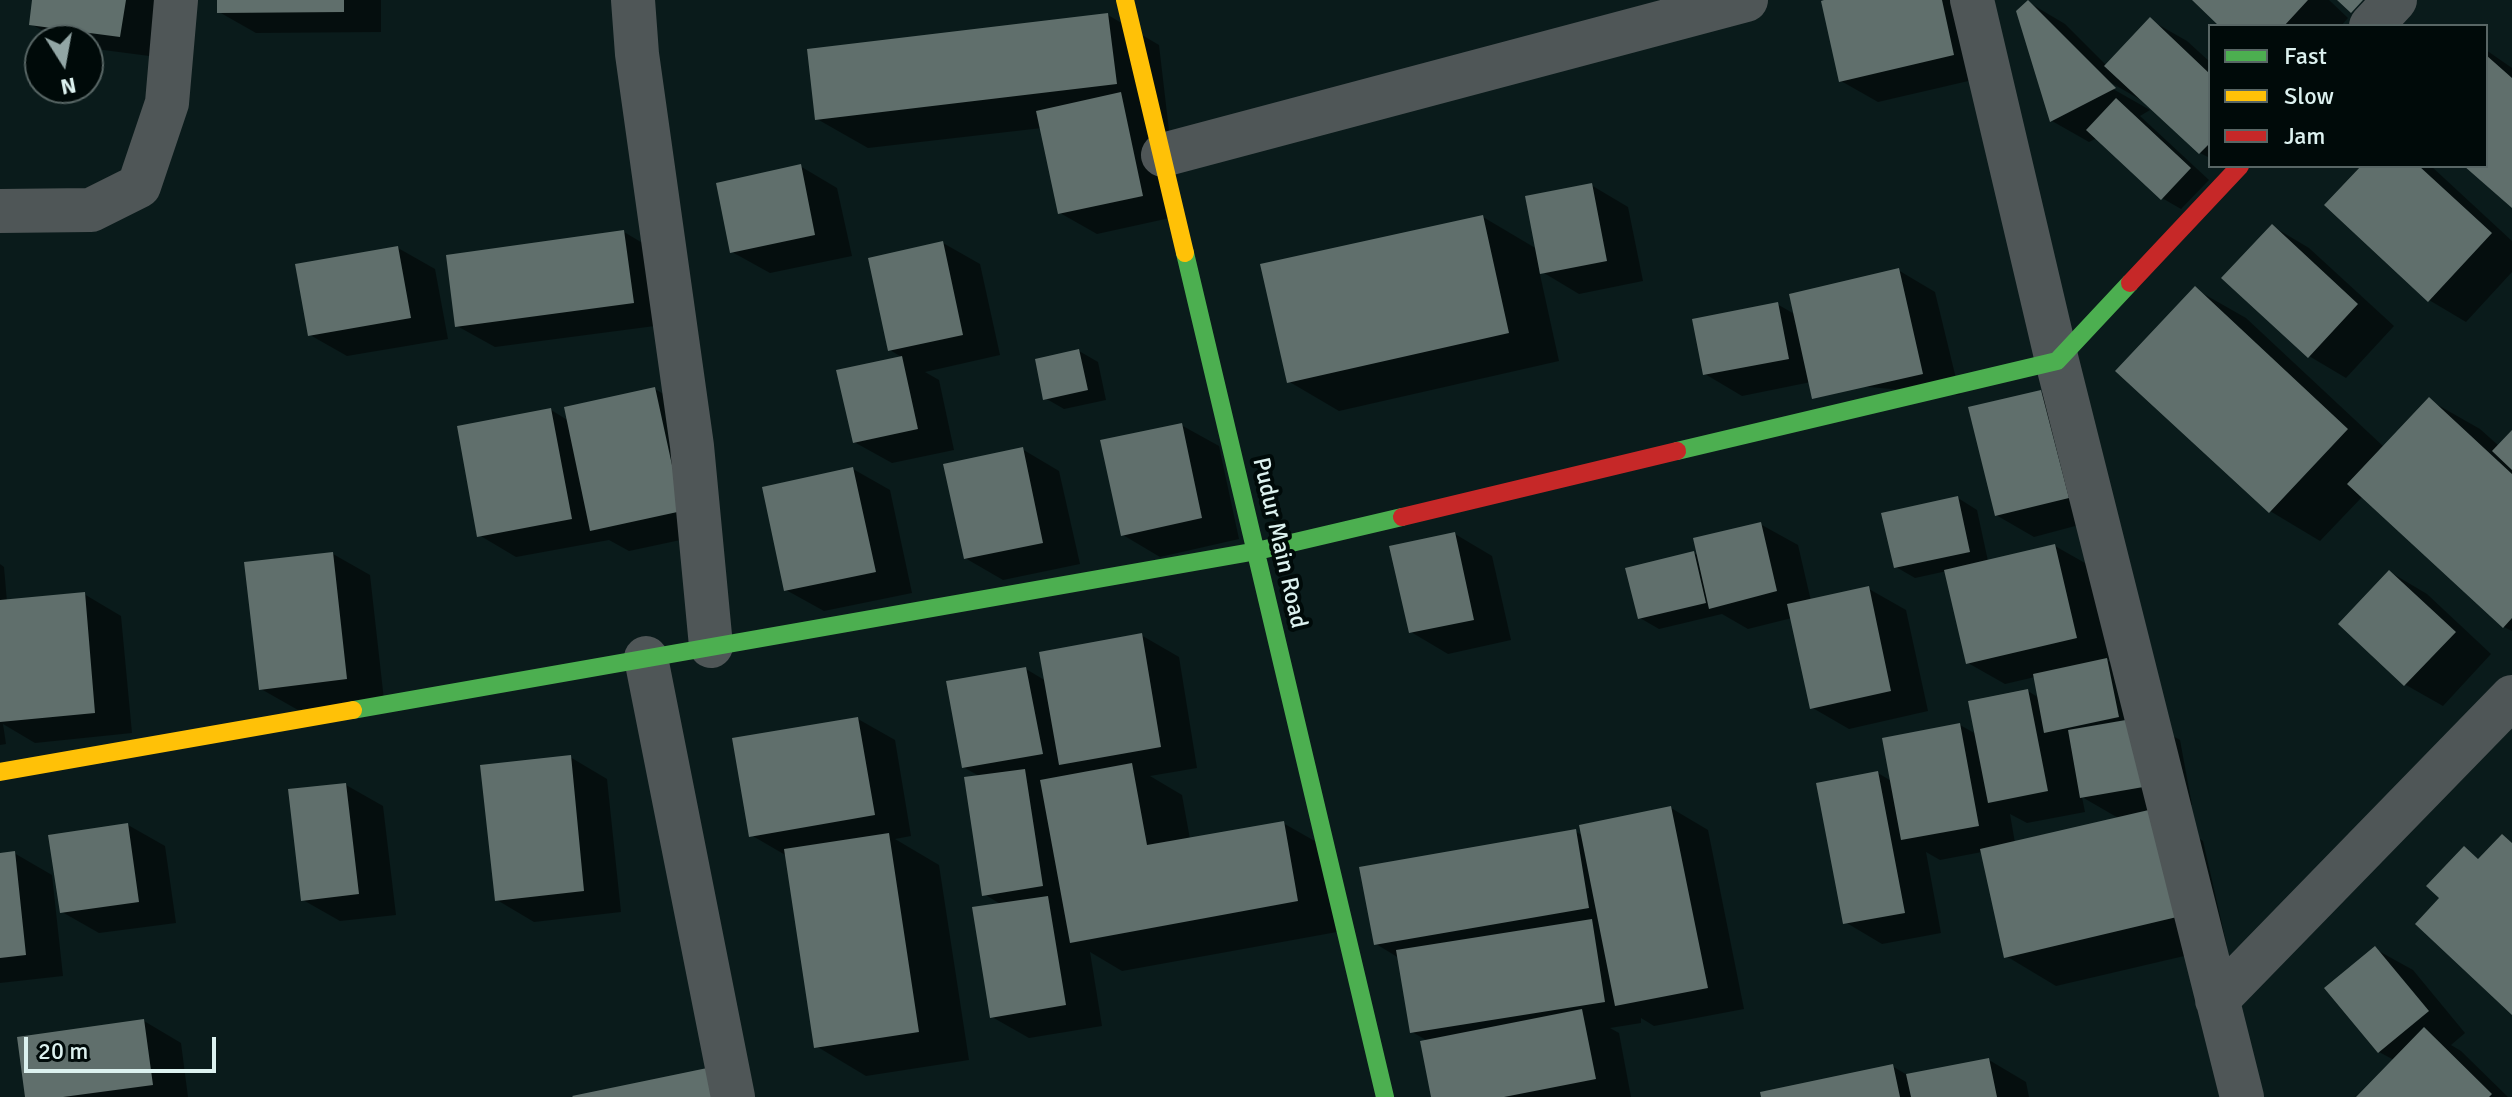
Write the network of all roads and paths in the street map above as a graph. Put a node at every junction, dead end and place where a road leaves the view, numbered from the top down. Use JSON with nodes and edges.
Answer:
{"nodes":[{"id":1,"x":176,"y":0,"type":"edge"},
{"id":2,"x":633,"y":0,"type":"edge"},
{"id":3,"x":1125,"y":0,"type":"edge"},
{"id":4,"x":1746,"y":0,"type":"edge"},
{"id":5,"x":1972,"y":0,"type":"edge"},
{"id":6,"x":2395,"y":0,"type":"edge"},
{"id":7,"x":2373,"y":24,"type":"edge"},
{"id":8,"x":1163,"y":155,"type":"junction"},
{"id":9,"x":2238,"y":168,"type":"edge"},
{"id":10,"x":0,"y":211,"type":"edge"},
{"id":11,"x":2057,"y":361,"type":"junction"},
{"id":12,"x":1257,"y":551,"type":"junction"},
{"id":13,"x":711,"y":646,"type":"junction"},
{"id":14,"x":646,"y":658,"type":"junction"},
{"id":15,"x":2512,"y":697,"type":"edge"},
{"id":16,"x":0,"y":772,"type":"edge"},
{"id":17,"x":2217,"y":1000,"type":"junction"},
{"id":18,"x":733,"y":1097,"type":"edge"},
{"id":19,"x":1385,"y":1097,"type":"edge"},
{"id":20,"x":2242,"y":1097,"type":"edge"}],
"edges":[{"from":1,"to":10,"type":"street"},
{"from":2,"to":13,"type":"street"},
{"from":3,"to":8,"type":"street","name":"Pudur Main Road"},
{"from":4,"to":8,"type":"street"},
{"from":5,"to":11,"type":"street"},
{"from":6,"to":7,"type":"street"},
{"from":8,"to":12,"type":"street","name":"Pudur Main Road"},
{"from":9,"to":11,"type":"street"},
{"from":11,"to":12,"type":"street"},
{"from":11,"to":17,"type":"street"},
{"from":12,"to":13,"type":"street"},
{"from":12,"to":19,"type":"street","name":"Pudur Main Road"},
{"from":13,"to":14,"type":"street"},
{"from":14,"to":16,"type":"street"},
{"from":14,"to":18,"type":"street"},
{"from":15,"to":17,"type":"street"},
{"from":17,"to":20,"type":"street"}]}
